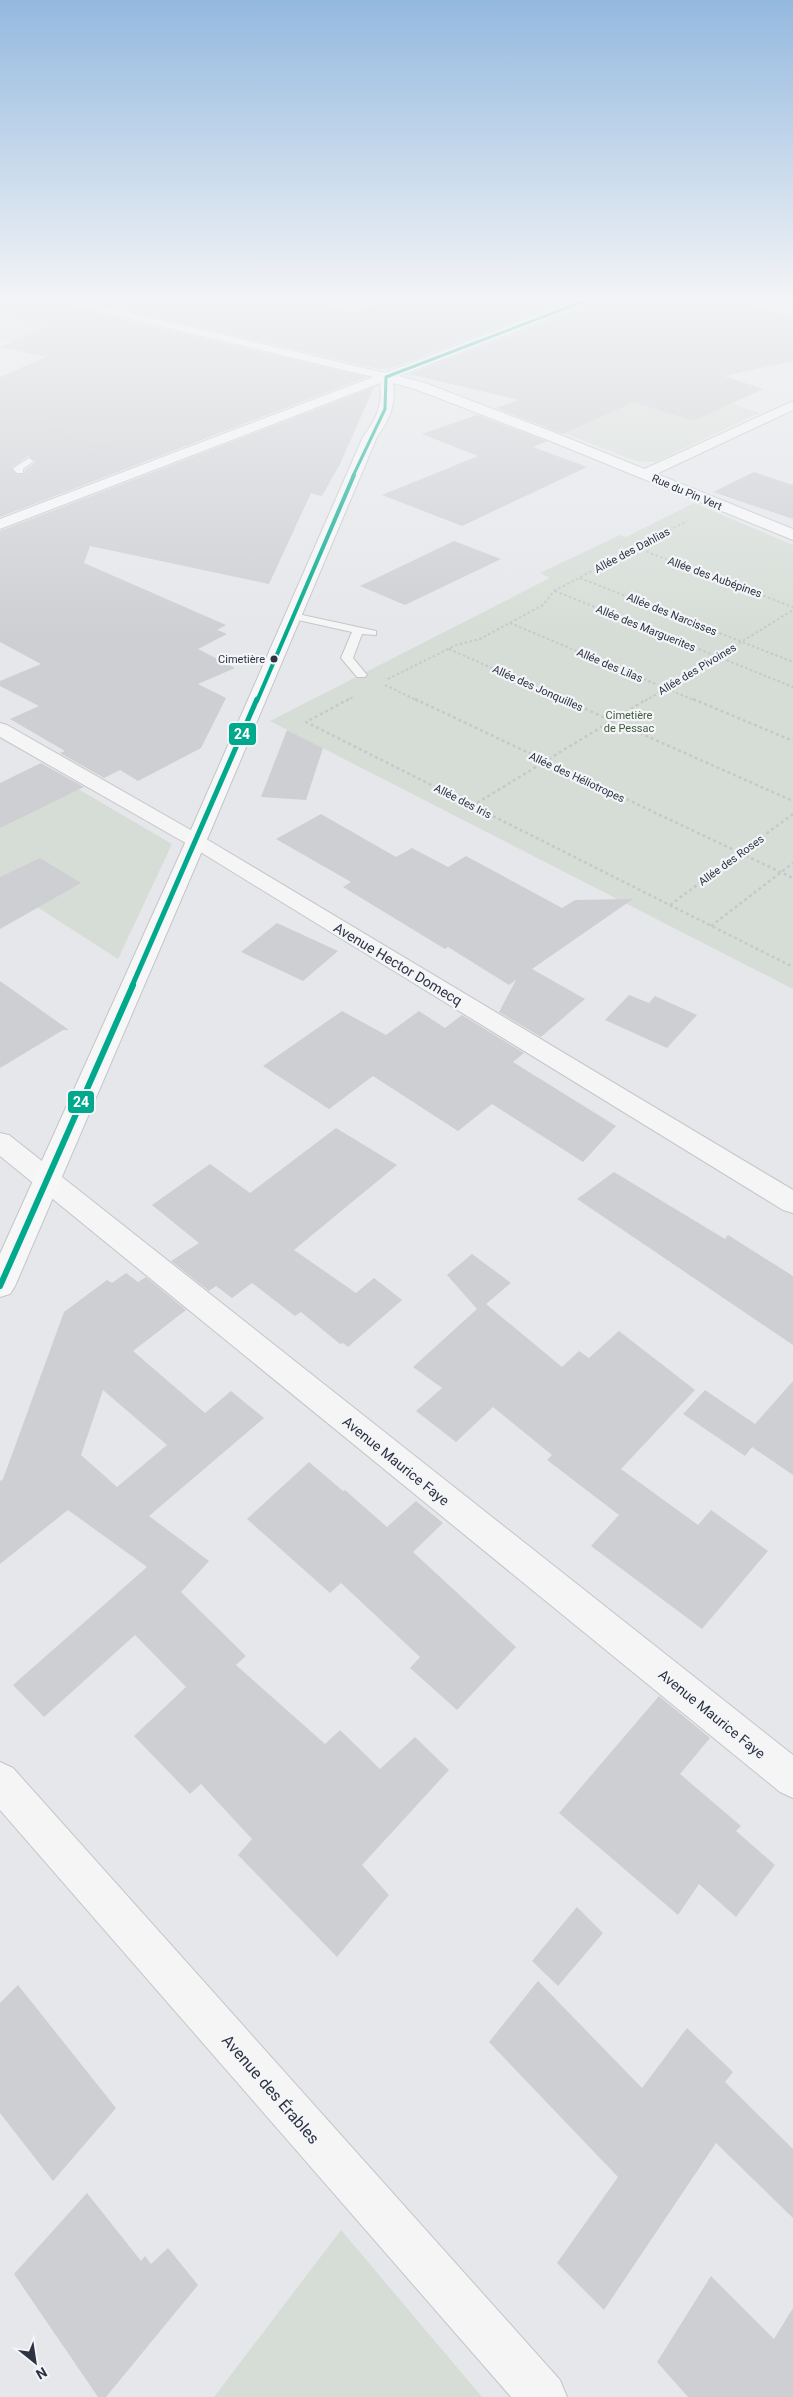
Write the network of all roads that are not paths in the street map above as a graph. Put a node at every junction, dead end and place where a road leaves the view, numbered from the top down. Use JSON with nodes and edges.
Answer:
{"nodes":[{"id":1,"x":295,"y":412,"type":"edge"},
{"id":2,"x":385,"y":412,"type":"edge"},
{"id":3,"x":486,"y":412,"type":"edge"},
{"id":4,"x":778,"y":412,"type":"edge"},
{"id":5,"x":29,"y":461,"type":"dead end"},
{"id":6,"x":20,"y":471,"type":"dead end"},
{"id":7,"x":646,"y":474,"type":"junction"},
{"id":8,"x":0,"y":524,"type":"edge"},
{"id":9,"x":793,"y":535,"type":"edge"},
{"id":10,"x":293,"y":616,"type":"junction"},
{"id":11,"x":358,"y":630,"type":"junction"},
{"id":12,"x":372,"y":633,"type":"dead end"},
{"id":13,"x":361,"y":675,"type":"road end"},
{"id":14,"x":0,"y":729,"type":"edge"},
{"id":15,"x":196,"y":841,"type":"junction"},
{"id":16,"x":0,"y":1142,"type":"edge"},
{"id":17,"x":47,"y":1180,"type":"junction"},
{"id":18,"x":793,"y":1202,"type":"edge"},
{"id":19,"x":0,"y":1286,"type":"edge"},
{"id":20,"x":793,"y":1779,"type":"edge"},
{"id":21,"x":0,"y":1781,"type":"edge"},
{"id":22,"x":543,"y":2397,"type":"edge"}],
"edges":[{"from":1,"to":8,"type":"street"},
{"from":2,"to":10,"type":"street"},
{"from":3,"to":7,"type":"street","name":"Rue du Pin Vert"},
{"from":4,"to":7,"type":"street"},
{"from":5,"to":6,"type":"lane"},
{"from":7,"to":9,"type":"street","name":"Rue du Pin Vert"},
{"from":10,"to":11,"type":"lane"},
{"from":10,"to":15,"type":"street"},
{"from":11,"to":12,"type":"lane"},
{"from":11,"to":13,"type":"lane"},
{"from":14,"to":15,"type":"street","name":"Avenue Hector Domecq"},
{"from":15,"to":17,"type":"street"},
{"from":15,"to":18,"type":"street","name":"Avenue Hector Domecq"},
{"from":16,"to":17,"type":"street","name":"Avenue Maurice Faye"},
{"from":17,"to":19,"type":"street"},
{"from":17,"to":20,"type":"street","name":"Avenue Maurice Faye"},
{"from":21,"to":22,"type":"street","name":"Avenue des Érables"}]}
